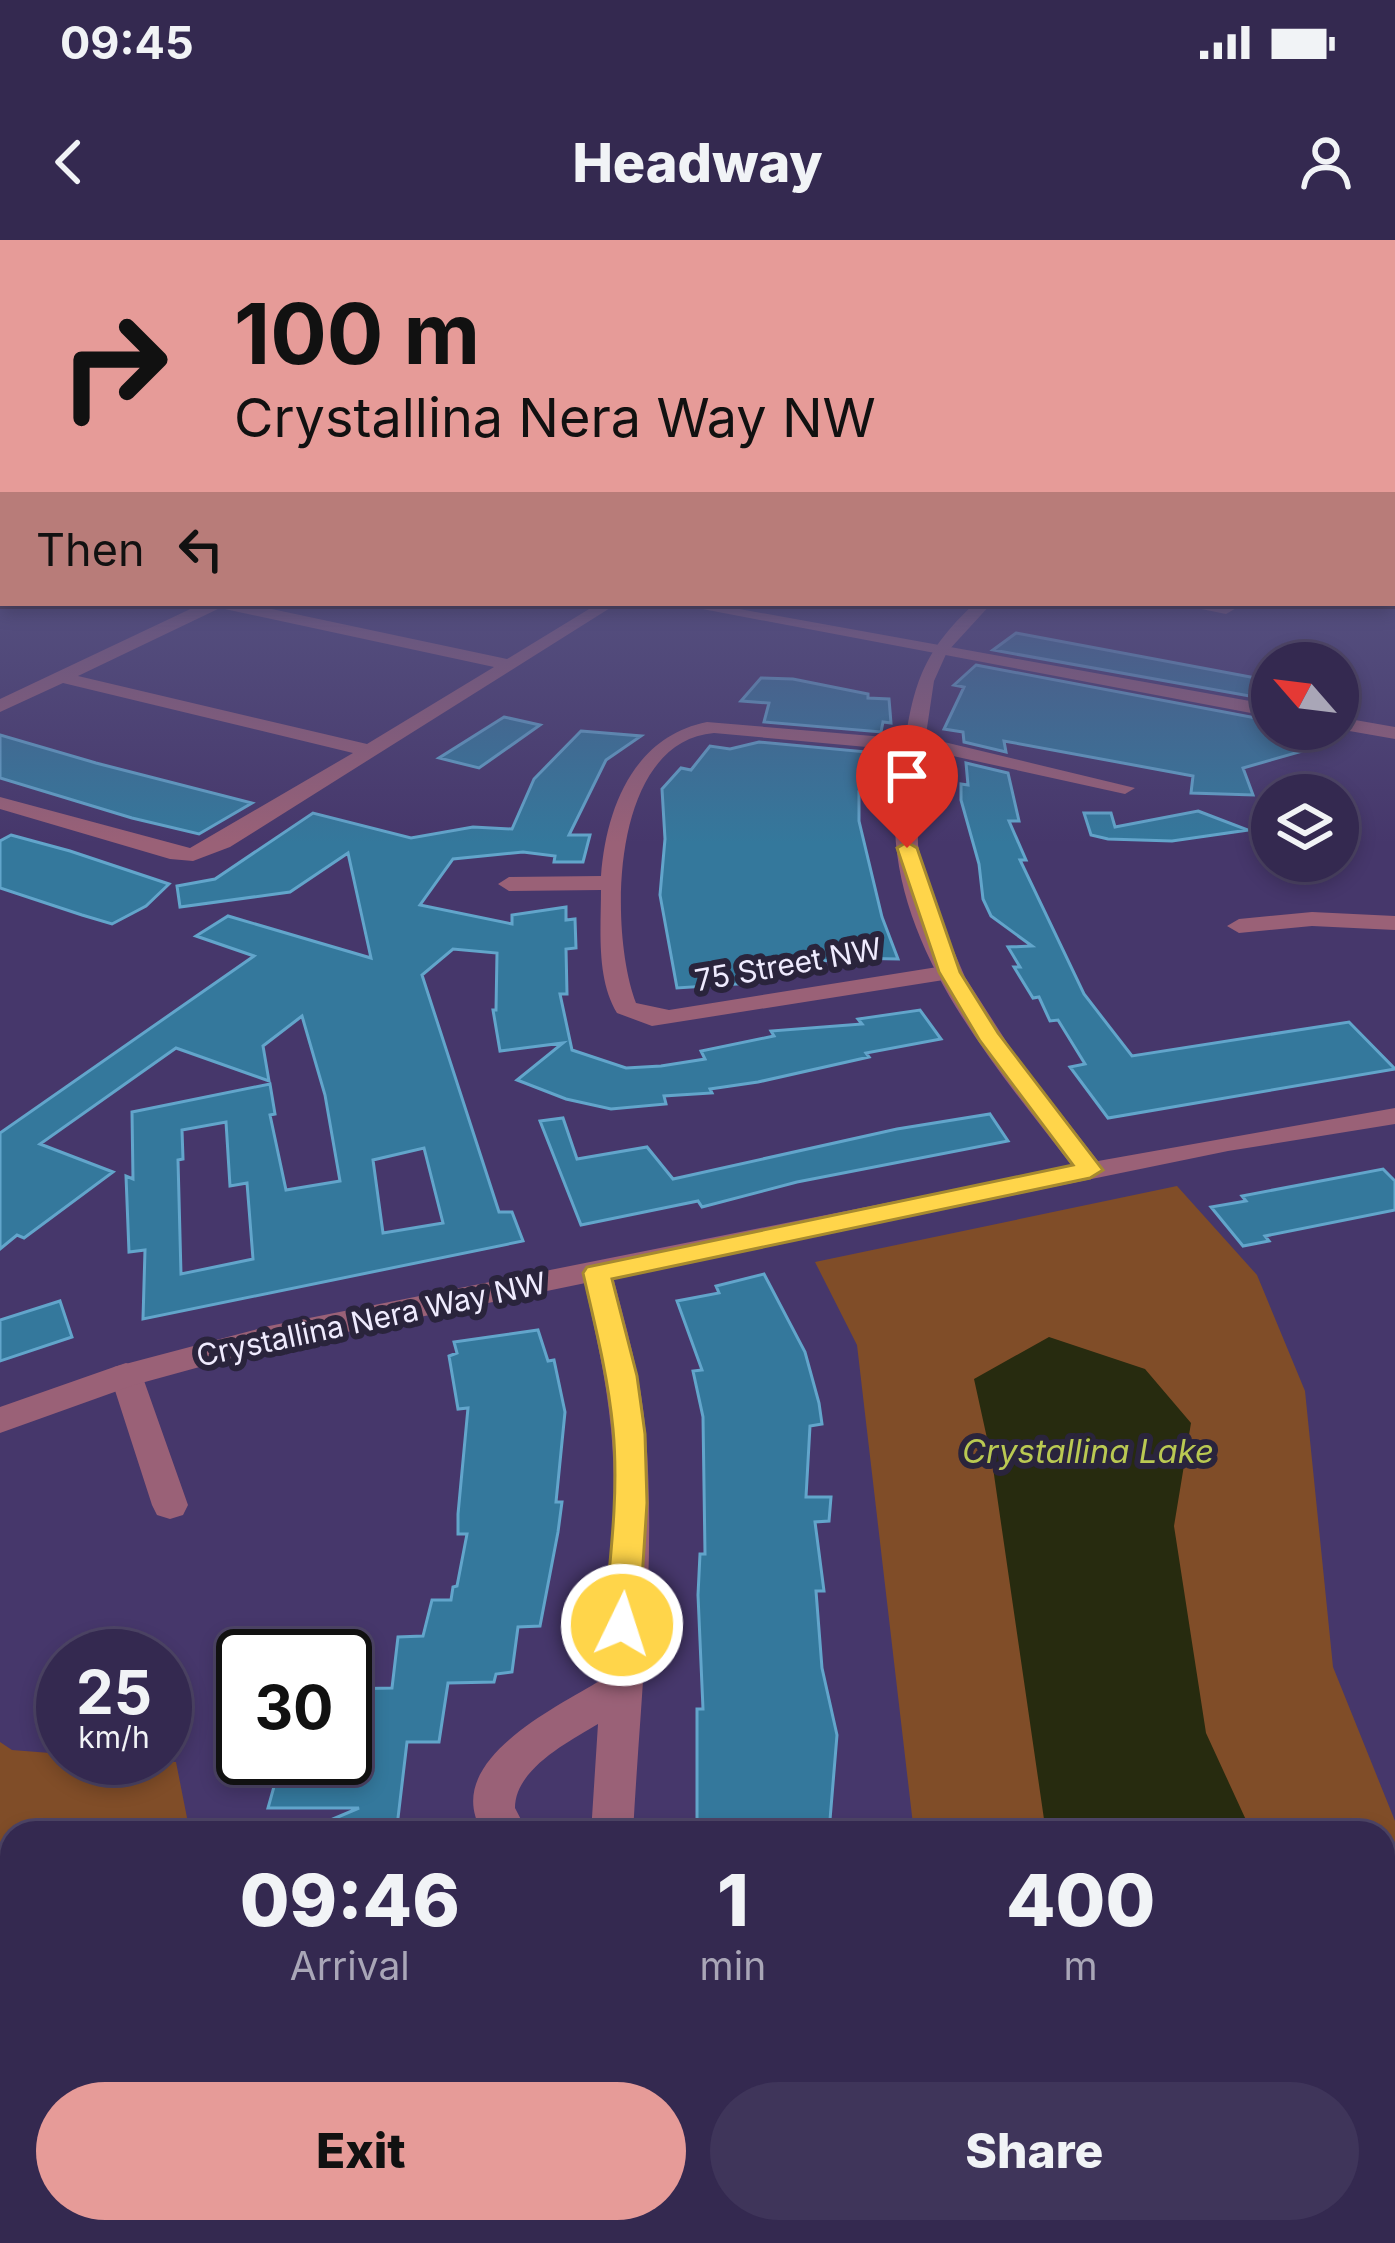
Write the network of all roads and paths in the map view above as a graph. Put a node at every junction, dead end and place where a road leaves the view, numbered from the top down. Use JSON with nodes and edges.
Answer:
{"nodes":[{"id":1,"x":106,"y":655,"type":"edge"},
{"id":2,"x":469,"y":655,"type":"edge"},
{"id":3,"x":524,"y":655,"type":"edge"},
{"id":4,"x":935,"y":655,"type":"edge"},
{"id":5,"x":968,"y":655,"type":"edge"},
{"id":6,"x":510,"y":664,"type":"junction"},
{"id":7,"x":62,"y":676,"type":"junction"},
{"id":8,"x":0,"y":706,"type":"edge"},
{"id":9,"x":1251,"y":707,"type":"edge"},
{"id":10,"x":1359,"y":727,"type":"edge"},
{"id":11,"x":1395,"y":733,"type":"edge"},
{"id":12,"x":914,"y":744,"type":"junction"},
{"id":13,"x":370,"y":751,"type":"junction"},
{"id":14,"x":1125,"y":788,"type":"dead end"},
{"id":15,"x":0,"y":803,"type":"edge"},
{"id":16,"x":612,"y":883,"type":"junction"},
{"id":17,"x":509,"y":884,"type":"dead end"},
{"id":18,"x":1395,"y":922,"type":"edge"},
{"id":19,"x":1239,"y":926,"type":"dead end"},
{"id":20,"x":950,"y":972,"type":"junction"},
{"id":21,"x":1395,"y":1116,"type":"edge"},
{"id":22,"x":1090,"y":1170,"type":"junction"},
{"id":23,"x":597,"y":1273,"type":"junction"},
{"id":24,"x":126,"y":1375,"type":"junction"},
{"id":25,"x":0,"y":1420,"type":"edge"},
{"id":26,"x":170,"y":1505,"type":"dead end"},
{"id":27,"x":617,"y":1691,"type":"junction"},
{"id":28,"x":494,"y":1821,"type":"edge"},
{"id":29,"x":612,"y":1821,"type":"edge"}],
"edges":[{"from":1,"to":7,"type":"street"},
{"from":2,"to":6,"type":"street"},
{"from":3,"to":6,"type":"street"},
{"from":4,"to":12,"type":"street"},
{"from":5,"to":9,"type":"street"},
{"from":6,"to":13,"type":"street"},
{"from":7,"to":8,"type":"street"},
{"from":7,"to":13,"type":"street"},
{"from":10,"to":11,"type":"street"},
{"from":12,"to":14,"type":"street"},
{"from":12,"to":16,"type":"street"},
{"from":12,"to":20,"type":"street"},
{"from":13,"to":15,"type":"street"},
{"from":16,"to":17,"type":"street"},
{"from":16,"to":20,"type":"street","name":"75 Street NW"},
{"from":18,"to":19,"type":"street"},
{"from":20,"to":22,"type":"street"},
{"from":21,"to":22,"type":"street","name":"Crystallina Nera Way NW"},
{"from":22,"to":23,"type":"street","name":"Crystallina Nera Way NW"},
{"from":23,"to":24,"type":"street","name":"Crystallina Nera Way NW"},
{"from":23,"to":27,"type":"street"},
{"from":24,"to":25,"type":"street","name":"Crystallina Nera Way NW"},
{"from":24,"to":26,"type":"street"},
{"from":27,"to":28,"type":"street"},
{"from":27,"to":29,"type":"street"}]}
